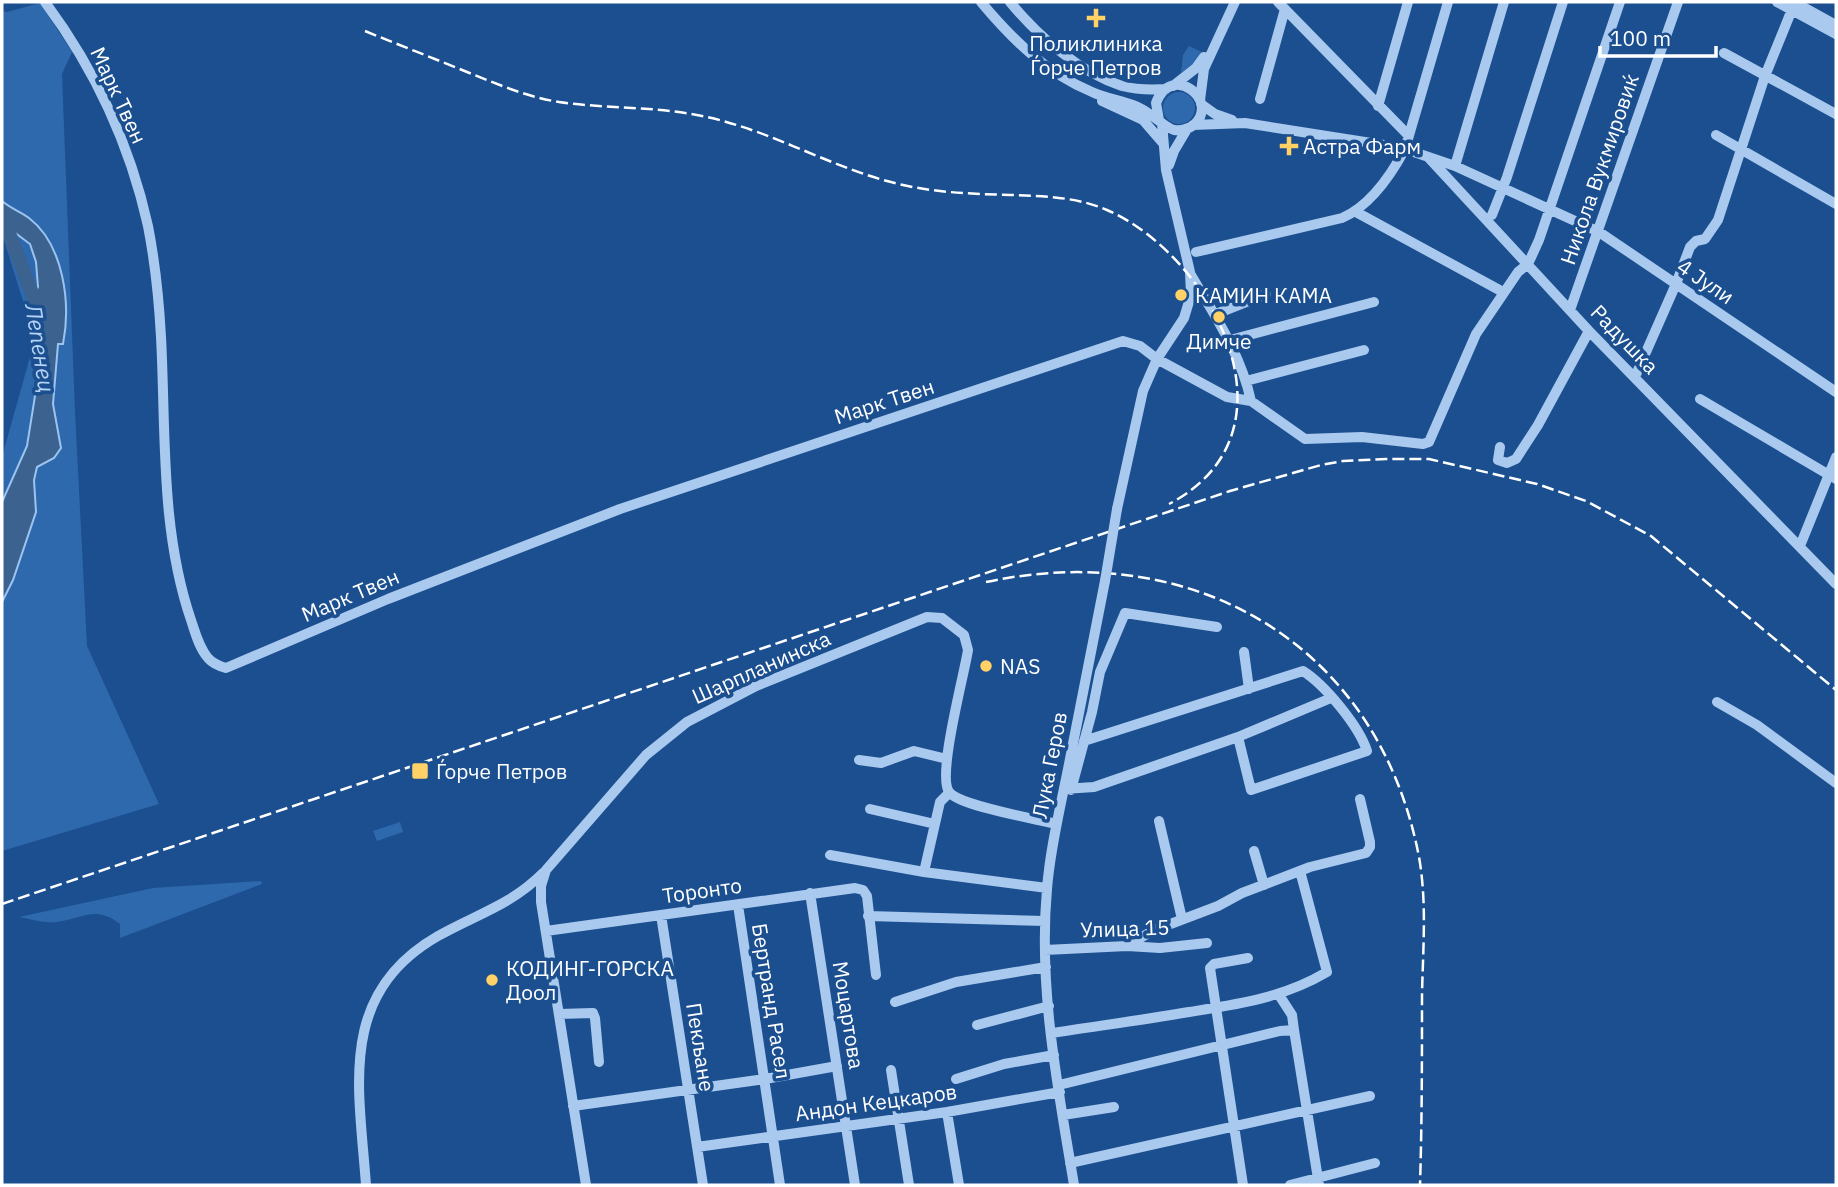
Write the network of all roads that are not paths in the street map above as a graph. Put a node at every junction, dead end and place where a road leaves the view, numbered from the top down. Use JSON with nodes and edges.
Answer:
{"nodes":[{"id":1,"x":45,"y":2,"type":"edge"},
{"id":2,"x":981,"y":2,"type":"edge"},
{"id":3,"x":1010,"y":2,"type":"edge"},
{"id":4,"x":1235,"y":2,"type":"edge"},
{"id":5,"x":1408,"y":2,"type":"edge"},
{"id":6,"x":1448,"y":2,"type":"edge"},
{"id":7,"x":1504,"y":2,"type":"edge"},
{"id":8,"x":1563,"y":2,"type":"edge"},
{"id":9,"x":1620,"y":2,"type":"edge"},
{"id":10,"x":1678,"y":2,"type":"edge"},
{"id":11,"x":1777,"y":2,"type":"edge"},
{"id":12,"x":1281,"y":4,"type":"edge"},
{"id":13,"x":1793,"y":4,"type":"edge"},
{"id":14,"x":1836,"y":25,"type":"edge"},
{"id":15,"x":1836,"y":34,"type":"edge"},
{"id":16,"x":1216,"y":41,"type":"junction"},
{"id":17,"x":1724,"y":53,"type":"dead end"},
{"id":18,"x":1765,"y":76,"type":"junction"},
{"id":19,"x":1169,"y":87,"type":"junction"},
{"id":20,"x":1088,"y":91,"type":"junction"},
{"id":21,"x":1259,"y":99,"type":"dead end"},
{"id":22,"x":1200,"y":102,"type":"junction"},
{"id":23,"x":1378,"y":106,"type":"junction"},
{"id":24,"x":1836,"y":114,"type":"edge"},
{"id":25,"x":1161,"y":121,"type":"junction"},
{"id":26,"x":1245,"y":123,"type":"junction"},
{"id":27,"x":1190,"y":127,"type":"junction"},
{"id":28,"x":1716,"y":135,"type":"dead end"},
{"id":29,"x":1409,"y":136,"type":"junction"},
{"id":30,"x":1163,"y":143,"type":"junction"},
{"id":31,"x":1405,"y":149,"type":"junction"},
{"id":32,"x":1742,"y":149,"type":"junction"},
{"id":33,"x":1427,"y":156,"type":"junction"},
{"id":34,"x":1455,"y":166,"type":"junction"},
{"id":35,"x":1168,"y":182,"type":"junction"},
{"id":36,"x":1502,"y":187,"type":"junction"},
{"id":37,"x":1836,"y":204,"type":"edge"},
{"id":38,"x":1550,"y":210,"type":"junction"},
{"id":39,"x":1356,"y":212,"type":"junction"},
{"id":40,"x":1492,"y":215,"type":"dead end"},
{"id":41,"x":1599,"y":232,"type":"junction"},
{"id":42,"x":1196,"y":252,"type":"dead end"},
{"id":43,"x":1528,"y":264,"type":"junction"},
{"id":44,"x":1189,"y":272,"type":"junction"},
{"id":45,"x":1676,"y":284,"type":"junction"},
{"id":46,"x":1503,"y":292,"type":"junction"},
{"id":47,"x":1266,"y":294,"type":"dead end"},
{"id":48,"x":1374,"y":302,"type":"dead end"},
{"id":49,"x":1570,"y":310,"type":"junction"},
{"id":50,"x":1216,"y":314,"type":"junction"},
{"id":51,"x":1589,"y":331,"type":"junction"},
{"id":52,"x":1230,"y":340,"type":"junction"},
{"id":53,"x":1364,"y":350,"type":"dead end"},
{"id":54,"x":1157,"y":359,"type":"junction"},
{"id":55,"x":1635,"y":377,"type":"junction"},
{"id":56,"x":1247,"y":381,"type":"junction"},
{"id":57,"x":1836,"y":392,"type":"edge"},
{"id":58,"x":1700,"y":399,"type":"dead end"},
{"id":59,"x":1251,"y":401,"type":"junction"},
{"id":60,"x":1500,"y":447,"type":"dead end"},
{"id":61,"x":1836,"y":457,"type":"edge"},
{"id":62,"x":1833,"y":477,"type":"edge"},
{"id":63,"x":1800,"y":546,"type":"junction"},
{"id":64,"x":1836,"y":583,"type":"edge"},
{"id":65,"x":1217,"y":627,"type":"dead end"},
{"id":66,"x":1244,"y":652,"type":"dead end"},
{"id":67,"x":1249,"y":690,"type":"junction"},
{"id":68,"x":1331,"y":698,"type":"junction"},
{"id":69,"x":1717,"y":702,"type":"dead end"},
{"id":70,"x":1238,"y":737,"type":"junction"},
{"id":71,"x":1084,"y":741,"type":"junction"},
{"id":72,"x":947,"y":759,"type":"junction"},
{"id":73,"x":859,"y":760,"type":"dead end"},
{"id":74,"x":1836,"y":783,"type":"edge"},
{"id":75,"x":1067,"y":789,"type":"junction"},
{"id":76,"x":949,"y":793,"type":"junction"},
{"id":77,"x":1360,"y":799,"type":"dead end"},
{"id":78,"x":870,"y":809,"type":"dead end"},
{"id":79,"x":1159,"y":821,"type":"dead end"},
{"id":80,"x":935,"y":824,"type":"junction"},
{"id":81,"x":1056,"y":824,"type":"junction"},
{"id":82,"x":1254,"y":851,"type":"dead end"},
{"id":83,"x":830,"y":855,"type":"dead end"},
{"id":84,"x":546,"y":870,"type":"junction"},
{"id":85,"x":1300,"y":871,"type":"junction"},
{"id":86,"x":925,"y":872,"type":"junction"},
{"id":87,"x":1264,"y":885,"type":"junction"},
{"id":88,"x":1046,"y":888,"type":"junction"},
{"id":89,"x":810,"y":893,"type":"junction"},
{"id":90,"x":738,"y":905,"type":"junction"},
{"id":91,"x":661,"y":915,"type":"junction"},
{"id":92,"x":868,"y":916,"type":"junction"},
{"id":93,"x":1182,"y":919,"type":"junction"},
{"id":94,"x":1045,"y":920,"type":"junction"},
{"id":95,"x":547,"y":931,"type":"junction"},
{"id":96,"x":1207,"y":943,"type":"dead end"},
{"id":97,"x":1127,"y":946,"type":"junction"},
{"id":98,"x":1045,"y":950,"type":"junction"},
{"id":99,"x":1248,"y":958,"type":"dead end"},
{"id":100,"x":1046,"y":967,"type":"junction"},
{"id":101,"x":876,"y":975,"type":"dead end"},
{"id":102,"x":1279,"y":995,"type":"junction"},
{"id":103,"x":895,"y":1002,"type":"dead end"},
{"id":104,"x":1049,"y":1006,"type":"junction"},
{"id":105,"x":1215,"y":1008,"type":"junction"},
{"id":106,"x":559,"y":1014,"type":"junction"},
{"id":107,"x":976,"y":1025,"type":"dead end"},
{"id":108,"x":1294,"y":1030,"type":"junction"},
{"id":109,"x":1052,"y":1033,"type":"junction"},
{"id":110,"x":1222,"y":1047,"type":"junction"},
{"id":111,"x":1054,"y":1055,"type":"junction"},
{"id":112,"x":598,"y":1062,"type":"dead end"},
{"id":113,"x":837,"y":1066,"type":"junction"},
{"id":114,"x":891,"y":1070,"type":"dead end"},
{"id":115,"x":765,"y":1079,"type":"junction"},
{"id":116,"x":956,"y":1079,"type":"dead end"},
{"id":117,"x":688,"y":1089,"type":"junction"},
{"id":118,"x":1059,"y":1089,"type":"junction"},
{"id":119,"x":1370,"y":1096,"type":"dead end"},
{"id":120,"x":572,"y":1105,"type":"junction"},
{"id":121,"x":1114,"y":1107,"type":"dead end"},
{"id":122,"x":1308,"y":1110,"type":"junction"},
{"id":123,"x":947,"y":1112,"type":"junction"},
{"id":124,"x":1063,"y":1115,"type":"junction"},
{"id":125,"x":899,"y":1119,"type":"junction"},
{"id":126,"x":846,"y":1127,"type":"junction"},
{"id":127,"x":1233,"y":1127,"type":"junction"},
{"id":128,"x":772,"y":1136,"type":"junction"},
{"id":129,"x":697,"y":1147,"type":"junction"},
{"id":130,"x":1070,"y":1163,"type":"junction"},
{"id":131,"x":1374,"y":1163,"type":"dead end"},
{"id":132,"x":1318,"y":1182,"type":"edge"},
{"id":133,"x":366,"y":1185,"type":"edge"},
{"id":134,"x":586,"y":1185,"type":"edge"},
{"id":135,"x":703,"y":1185,"type":"edge"},
{"id":136,"x":780,"y":1185,"type":"edge"},
{"id":137,"x":855,"y":1185,"type":"edge"},
{"id":138,"x":909,"y":1185,"type":"edge"},
{"id":139,"x":959,"y":1185,"type":"edge"},
{"id":140,"x":1074,"y":1185,"type":"edge"},
{"id":141,"x":1243,"y":1185,"type":"edge"},
{"id":142,"x":1290,"y":1185,"type":"edge"}],
"edges":[{"from":1,"to":54,"type":"street","name":"Марк Твен"},
{"from":2,"to":20,"type":"street"},
{"from":3,"to":19,"type":"street"},
{"from":4,"to":16,"type":"street"},
{"from":5,"to":23,"type":"street"},
{"from":6,"to":29,"type":"street"},
{"from":7,"to":34,"type":"street"},
{"from":8,"to":36,"type":"street"},
{"from":9,"to":38,"type":"street","name":"Никола Вукмировиќ"},
{"from":10,"to":41,"type":"street","name":"Никола Вукмировиќ"},
{"from":11,"to":13,"type":"street"},
{"from":12,"to":21,"type":"street"},
{"from":12,"to":23,"type":"street"},
{"from":13,"to":14,"type":"street"},
{"from":13,"to":15,"type":"street"},
{"from":13,"to":18,"type":"street"},
{"from":16,"to":19,"type":"street"},
{"from":16,"to":22,"type":"street"},
{"from":17,"to":18,"type":"street"},
{"from":18,"to":24,"type":"street"},
{"from":18,"to":32,"type":"street"},
{"from":19,"to":22,"type":"street"},
{"from":19,"to":25,"type":"street"},
{"from":20,"to":25,"type":"street"},
{"from":20,"to":30,"type":"street"},
{"from":22,"to":26,"type":"street"},
{"from":22,"to":27,"type":"street"},
{"from":23,"to":29,"type":"street"},
{"from":25,"to":27,"type":"street"},
{"from":25,"to":30,"type":"street","name":"Лука Геров"},
{"from":26,"to":27,"type":"street"},
{"from":26,"to":31,"type":"street"},
{"from":27,"to":35,"type":"street","name":"Лука Геров"},
{"from":28,"to":32,"type":"street"},
{"from":29,"to":31,"type":"street"},
{"from":30,"to":35,"type":"street","name":"Лука Геров"},
{"from":31,"to":33,"type":"street"},
{"from":31,"to":39,"type":"street"},
{"from":32,"to":37,"type":"street"},
{"from":32,"to":45,"type":"street"},
{"from":33,"to":34,"type":"street"},
{"from":33,"to":43,"type":"street","name":"Радушка"},
{"from":34,"to":36,"type":"street"},
{"from":35,"to":44,"type":"street","name":"Лука Геров"},
{"from":36,"to":38,"type":"street","name":"4 Јули"},
{"from":36,"to":40,"type":"street"},
{"from":38,"to":41,"type":"street","name":"4 Јули"},
{"from":38,"to":43,"type":"street","name":"Никола Вукмировиќ"},
{"from":39,"to":42,"type":"street"},
{"from":39,"to":46,"type":"street"},
{"from":41,"to":45,"type":"street","name":"4 Јули"},
{"from":41,"to":49,"type":"street","name":"Никола Вукмировиќ"},
{"from":43,"to":46,"type":"street","name":"Никола Вукмировиќ"},
{"from":43,"to":49,"type":"street","name":"Радушка"},
{"from":44,"to":50,"type":"street"},
{"from":44,"to":54,"type":"street","name":"Лука Геров"},
{"from":45,"to":55,"type":"street"},
{"from":45,"to":57,"type":"street","name":"4 Јули"},
{"from":46,"to":59,"type":"street","name":"Никола Вукмировиќ"},
{"from":47,"to":50,"type":"street"},
{"from":48,"to":52,"type":"street"},
{"from":49,"to":51,"type":"street","name":"Радушка"},
{"from":50,"to":52,"type":"street"},
{"from":51,"to":55,"type":"street","name":"Радушка"},
{"from":51,"to":60,"type":"street"},
{"from":52,"to":56,"type":"street"},
{"from":53,"to":56,"type":"street"},
{"from":54,"to":59,"type":"street"},
{"from":54,"to":75,"type":"street","name":"Лука Геров","bridge":true},
{"from":55,"to":63,"type":"street","name":"Радушка"},
{"from":56,"to":59,"type":"street"},
{"from":58,"to":62,"type":"street"},
{"from":61,"to":62,"type":"street"},
{"from":62,"to":63,"type":"street"},
{"from":63,"to":64,"type":"street","name":"Радушка"},
{"from":65,"to":71,"type":"street"},
{"from":66,"to":67,"type":"street"},
{"from":67,"to":68,"type":"street"},
{"from":67,"to":71,"type":"street"},
{"from":68,"to":70,"type":"street"},
{"from":68,"to":70,"type":"street"},
{"from":69,"to":74,"type":"street"},
{"from":70,"to":75,"type":"street"},
{"from":71,"to":75,"type":"street"},
{"from":72,"to":73,"type":"street"},
{"from":72,"to":76,"type":"street","name":"Шарпланинска"},
{"from":72,"to":84,"type":"street","name":"Шарпланинска"},
{"from":75,"to":81,"type":"street","name":"Лука Геров"},
{"from":76,"to":80,"type":"street"},
{"from":76,"to":81,"type":"street"},
{"from":77,"to":85,"type":"street"},
{"from":78,"to":80,"type":"street"},
{"from":79,"to":93,"type":"street"},
{"from":80,"to":86,"type":"street"},
{"from":81,"to":88,"type":"street","name":"Лука Геров"},
{"from":82,"to":87,"type":"street"},
{"from":83,"to":86,"type":"street"},
{"from":84,"to":95,"type":"street"},
{"from":84,"to":133,"type":"street","name":"Шарпланинска"},
{"from":85,"to":87,"type":"street"},
{"from":85,"to":102,"type":"street"},
{"from":86,"to":88,"type":"street"},
{"from":87,"to":93,"type":"street"},
{"from":88,"to":94,"type":"street","name":"Лука Геров"},
{"from":89,"to":90,"type":"street","name":"Торонто"},
{"from":89,"to":92,"type":"street","name":"Торонто"},
{"from":89,"to":113,"type":"street","name":"Моцартова"},
{"from":90,"to":91,"type":"street","name":"Торонто"},
{"from":90,"to":115,"type":"street","name":"Бертранд Расел"},
{"from":91,"to":95,"type":"street","name":"Торонто"},
{"from":91,"to":117,"type":"street","name":"Пекљане"},
{"from":92,"to":94,"type":"street"},
{"from":92,"to":101,"type":"street"},
{"from":93,"to":97,"type":"street"},
{"from":94,"to":98,"type":"street","name":"Лука Геров"},
{"from":95,"to":106,"type":"street"},
{"from":96,"to":97,"type":"street","name":"Улица 15"},
{"from":97,"to":98,"type":"street","name":"Улица 15"},
{"from":98,"to":100,"type":"street","name":"Лука Геров"},
{"from":99,"to":105,"type":"street"},
{"from":100,"to":103,"type":"street"},
{"from":100,"to":104,"type":"street","name":"Лука Геров"},
{"from":102,"to":105,"type":"street"},
{"from":102,"to":108,"type":"street"},
{"from":104,"to":107,"type":"street"},
{"from":104,"to":109,"type":"street","name":"Лука Геров"},
{"from":105,"to":109,"type":"street"},
{"from":105,"to":110,"type":"street"},
{"from":106,"to":112,"type":"street"},
{"from":106,"to":120,"type":"street"},
{"from":108,"to":110,"type":"street","name":"Андон Кецкаров"},
{"from":108,"to":122,"type":"street"},
{"from":109,"to":111,"type":"street","name":"Лука Геров"},
{"from":110,"to":118,"type":"street","name":"Андон Кецкаров"},
{"from":110,"to":127,"type":"street"},
{"from":111,"to":116,"type":"street"},
{"from":111,"to":118,"type":"street","name":"Лука Геров"},
{"from":113,"to":115,"type":"street"},
{"from":113,"to":126,"type":"street","name":"Моцартова"},
{"from":114,"to":125,"type":"street"},
{"from":115,"to":117,"type":"street"},
{"from":115,"to":128,"type":"street","name":"Бертранд Расел"},
{"from":117,"to":120,"type":"street"},
{"from":117,"to":129,"type":"street","name":"Пекљане"},
{"from":118,"to":123,"type":"street","name":"Андон Кецкаров"},
{"from":118,"to":124,"type":"street","name":"Лука Геров"},
{"from":119,"to":122,"type":"street"},
{"from":120,"to":134,"type":"street"},
{"from":121,"to":124,"type":"street"},
{"from":122,"to":127,"type":"street"},
{"from":122,"to":132,"type":"street"},
{"from":123,"to":125,"type":"street","name":"Андон Кецкаров"},
{"from":123,"to":139,"type":"street"},
{"from":124,"to":130,"type":"street","name":"Лука Геров"},
{"from":125,"to":126,"type":"street","name":"Андон Кецкаров"},
{"from":125,"to":138,"type":"street"},
{"from":126,"to":128,"type":"street","name":"Андон Кецкаров"},
{"from":126,"to":137,"type":"street","name":"Моцартова"},
{"from":127,"to":130,"type":"street"},
{"from":127,"to":141,"type":"street"},
{"from":128,"to":129,"type":"street","name":"Андон Кецкаров"},
{"from":128,"to":136,"type":"street","name":"Бертранд Расел"},
{"from":129,"to":135,"type":"street","name":"Пекљане"},
{"from":130,"to":140,"type":"street","name":"Лука Геров"},
{"from":131,"to":132,"type":"street"},
{"from":132,"to":142,"type":"street"}]}
